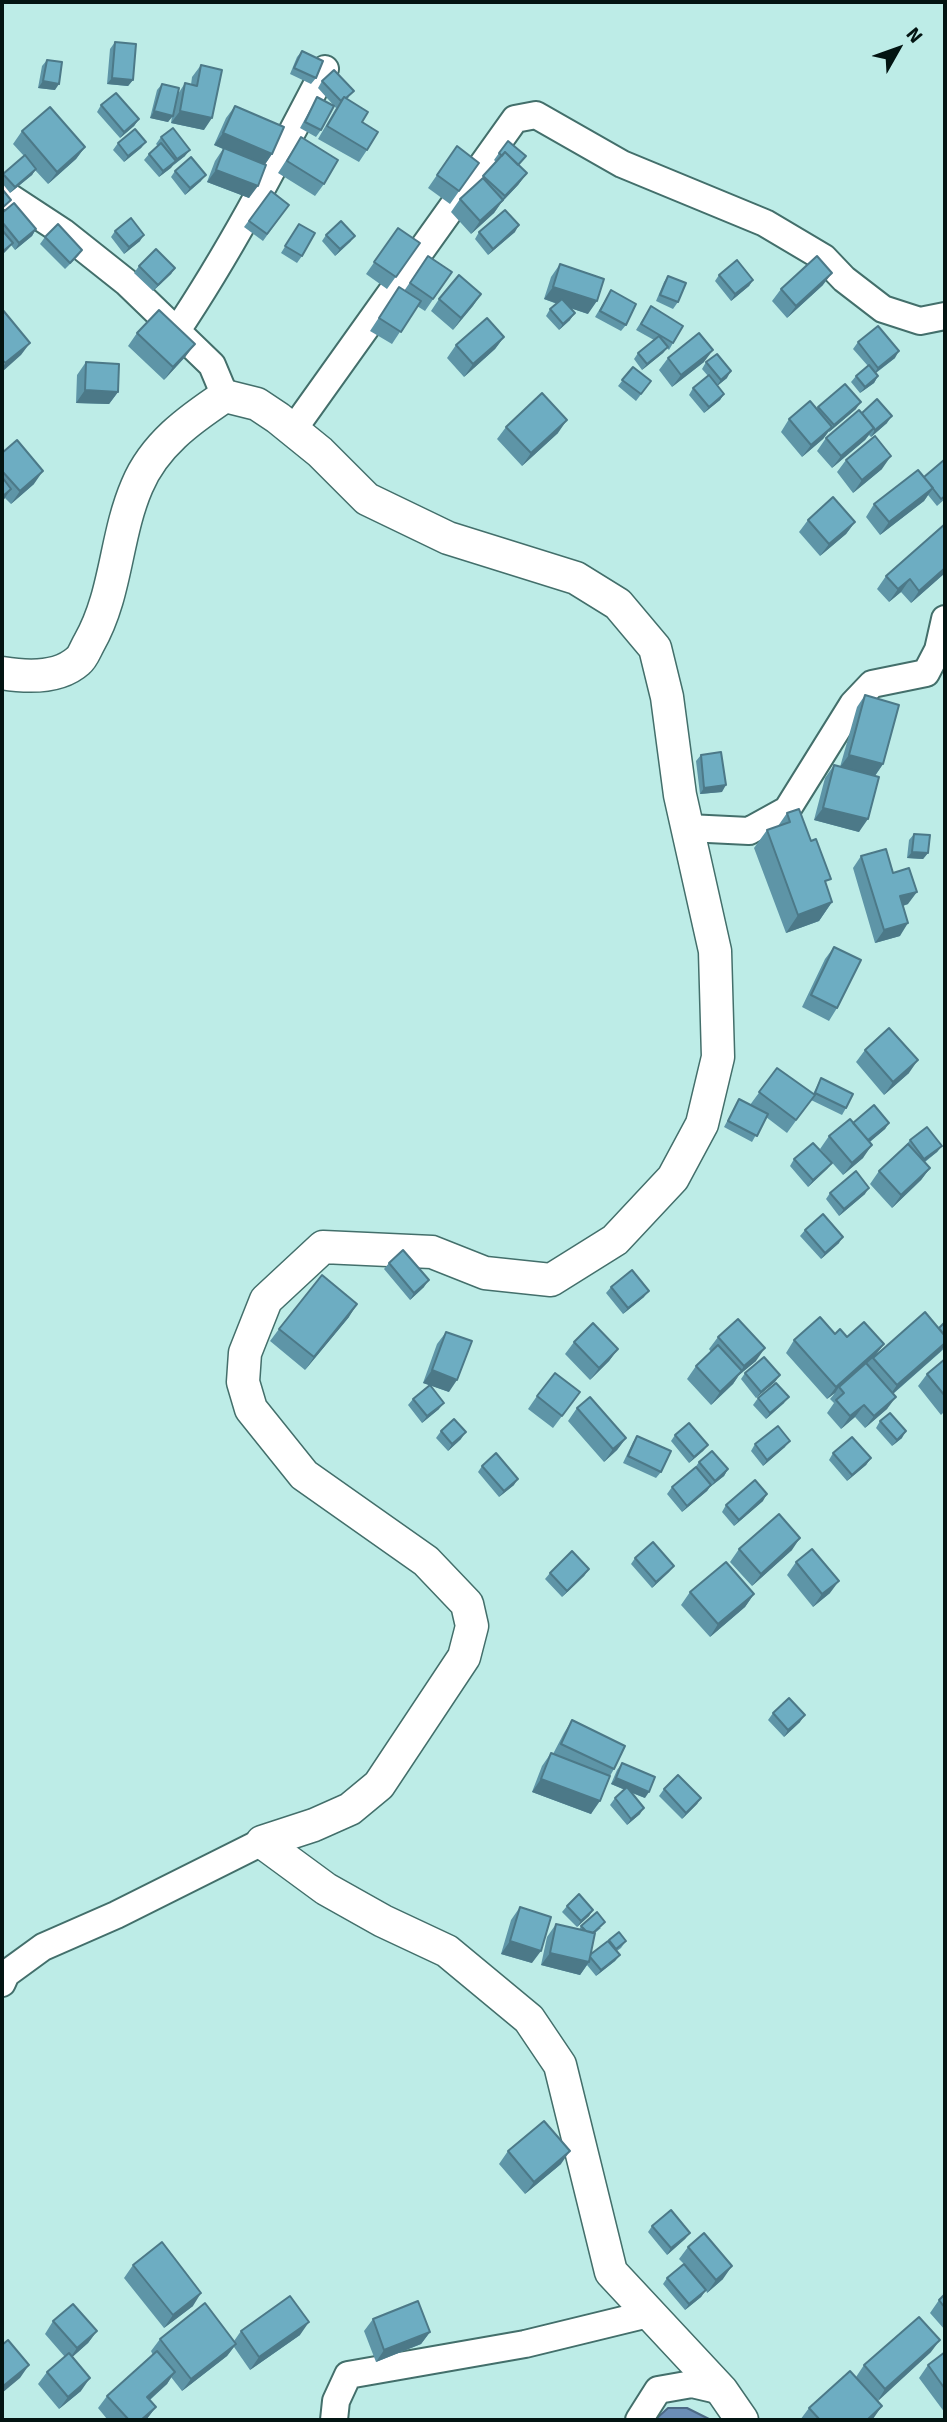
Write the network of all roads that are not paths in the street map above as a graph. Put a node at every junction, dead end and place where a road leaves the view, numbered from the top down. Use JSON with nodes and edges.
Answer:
{"nodes":[{"id":1,"x":325,"y":69,"type":"edge"},
{"id":2,"x":2,"y":192,"type":"edge"},
{"id":3,"x":945,"y":316,"type":"edge"},
{"id":4,"x":176,"y":332,"type":"junction"},
{"id":5,"x":225,"y":396,"type":"junction"},
{"id":6,"x":293,"y":430,"type":"junction"},
{"id":7,"x":945,"y":619,"type":"edge"},
{"id":8,"x":2,"y":673,"type":"edge"},
{"id":9,"x":936,"y":673,"type":"edge"},
{"id":10,"x":688,"y":828,"type":"junction"},
{"id":11,"x":262,"y":1842,"type":"junction"},
{"id":12,"x":2,"y":1983,"type":"edge"},
{"id":13,"x":648,"y":2314,"type":"junction"},
{"id":14,"x":722,"y":2391,"type":"junction"},
{"id":15,"x":334,"y":2420,"type":"edge"},
{"id":16,"x":639,"y":2420,"type":"edge"},
{"id":17,"x":741,"y":2420,"type":"edge"}],
"edges":[{"from":1,"to":4,"type":"street"},
{"from":2,"to":4,"type":"street"},
{"from":3,"to":6,"type":"street"},
{"from":4,"to":5,"type":"street"},
{"from":5,"to":6,"type":"street"},
{"from":5,"to":8,"type":"street"},
{"from":6,"to":10,"type":"street"},
{"from":7,"to":9,"type":"street"},
{"from":9,"to":10,"type":"street"},
{"from":10,"to":11,"type":"street"},
{"from":11,"to":12,"type":"street"},
{"from":11,"to":13,"type":"street"},
{"from":13,"to":14,"type":"street"},
{"from":13,"to":15,"type":"street"},
{"from":14,"to":16,"type":"street"},
{"from":14,"to":17,"type":"street"}]}
